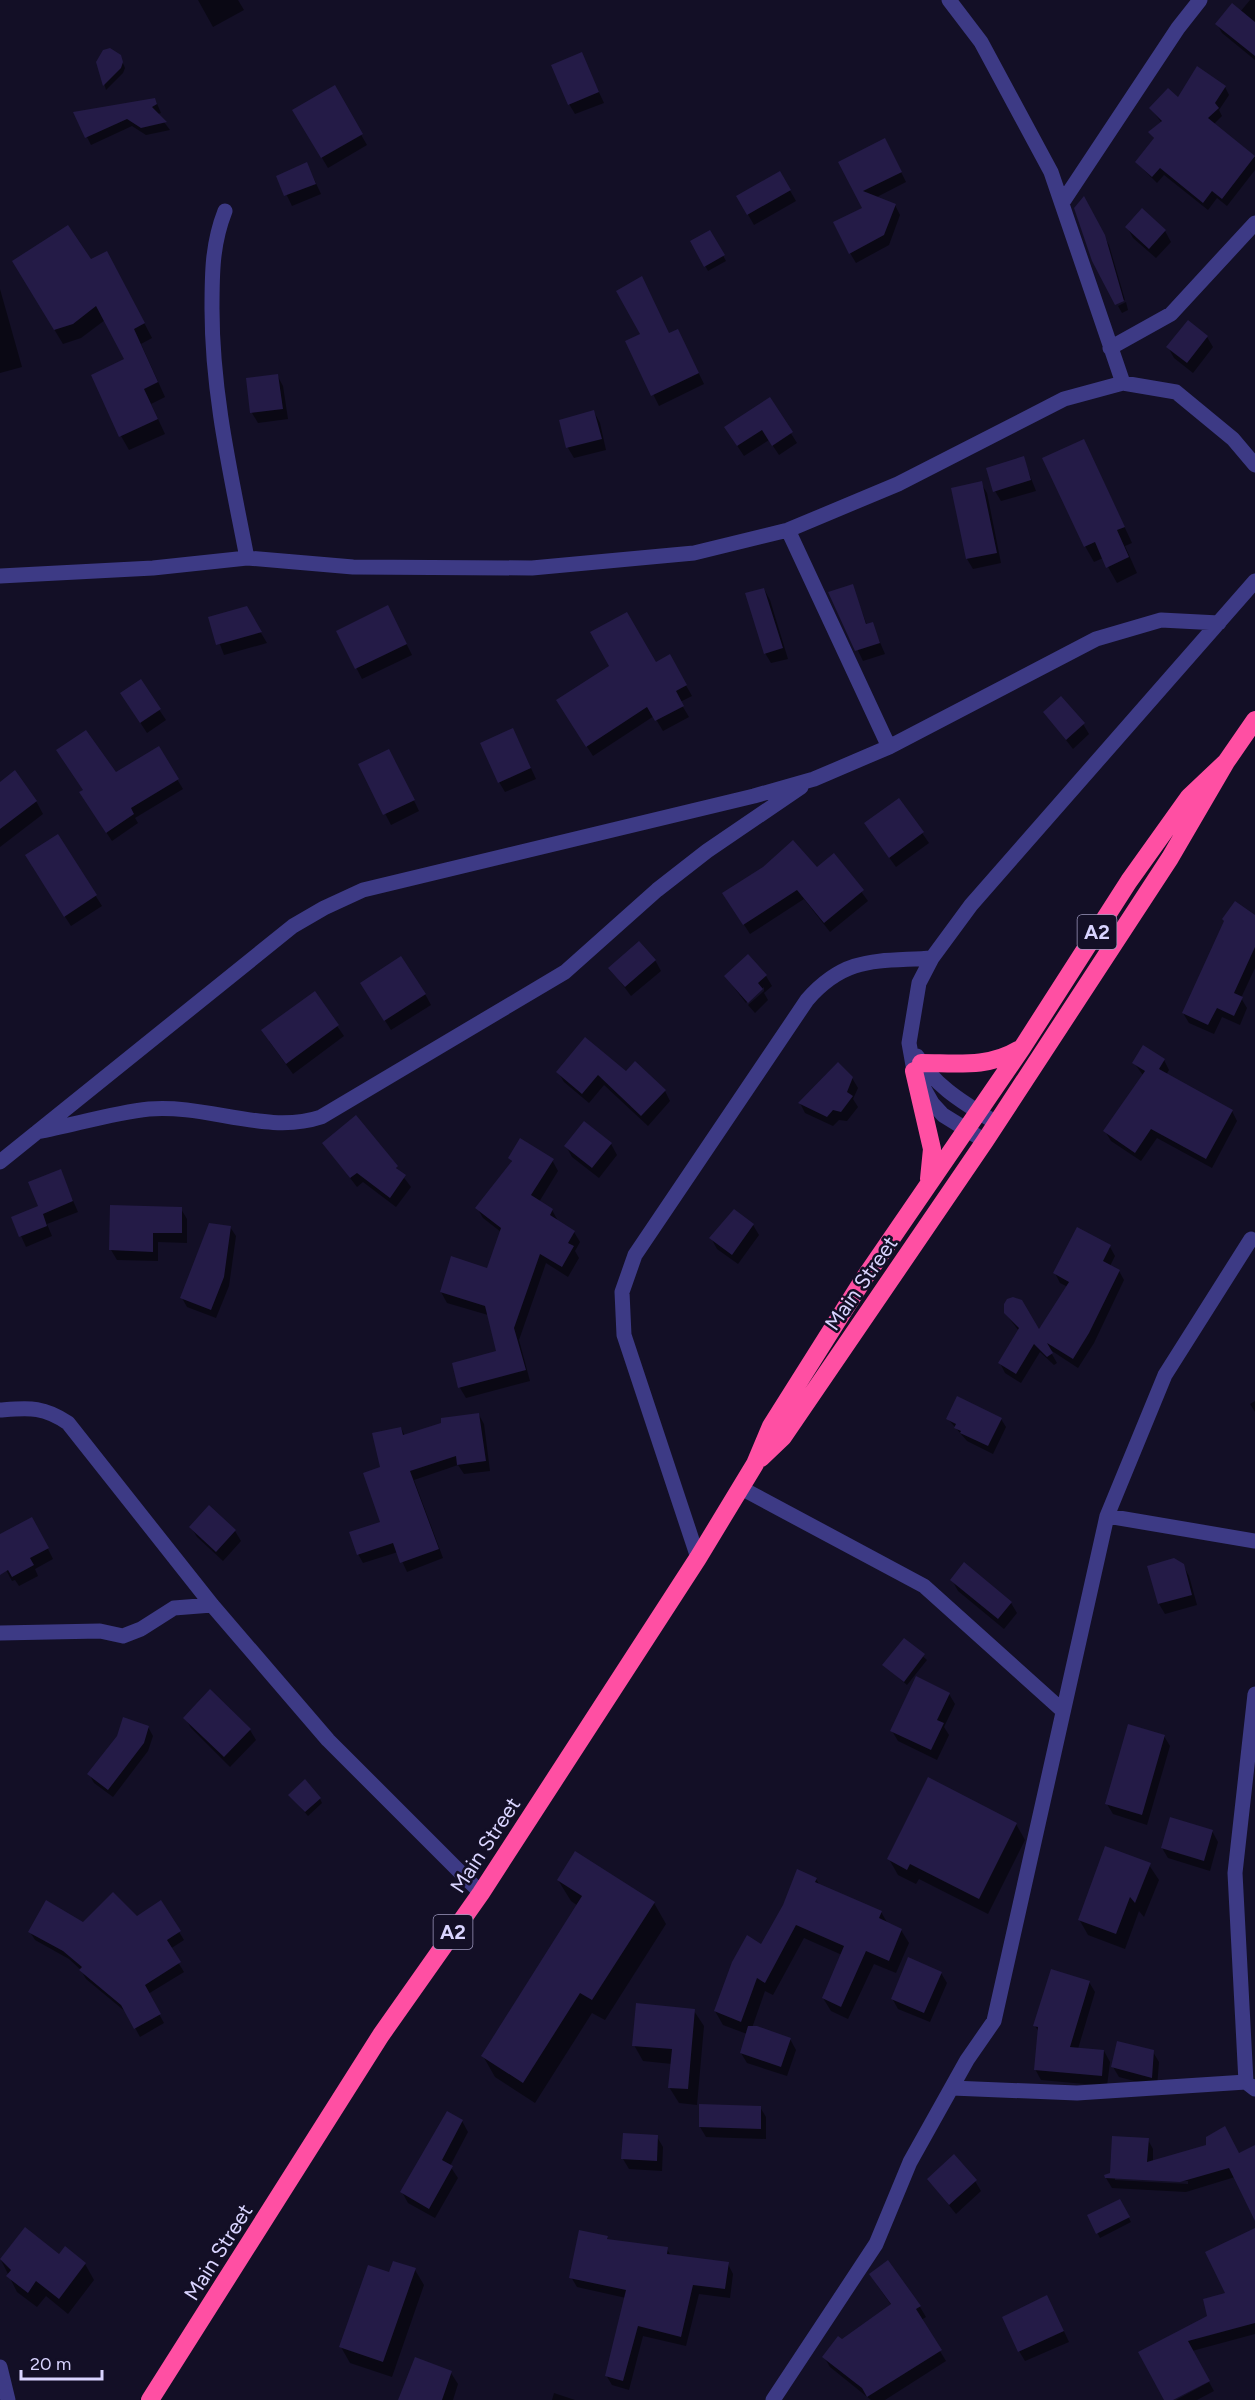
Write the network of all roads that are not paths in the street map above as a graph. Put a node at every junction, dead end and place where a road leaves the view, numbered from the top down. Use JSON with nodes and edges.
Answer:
{"nodes":[{"id":1,"x":950,"y":0,"type":"edge"},
{"id":2,"x":1200,"y":0,"type":"edge"},
{"id":3,"x":1062,"y":203,"type":"junction"},
{"id":4,"x":225,"y":211,"type":"dead end"},
{"id":5,"x":1255,"y":223,"type":"edge"},
{"id":6,"x":1110,"y":348,"type":"junction"},
{"id":7,"x":1123,"y":383,"type":"junction"},
{"id":8,"x":1255,"y":465,"type":"edge"},
{"id":9,"x":788,"y":530,"type":"junction"},
{"id":10,"x":246,"y":558,"type":"junction"},
{"id":11,"x":0,"y":576,"type":"edge"},
{"id":12,"x":1255,"y":581,"type":"edge"},
{"id":13,"x":1219,"y":623,"type":"junction"},
{"id":14,"x":1255,"y":720,"type":"edge"},
{"id":15,"x":889,"y":747,"type":"junction"},
{"id":16,"x":1226,"y":762,"type":"junction"},
{"id":17,"x":814,"y":779,"type":"junction"},
{"id":18,"x":932,"y":958,"type":"junction"},
{"id":19,"x":1022,"y":1048,"type":"junction"},
{"id":20,"x":918,"y":1067,"type":"junction"},
{"id":21,"x":978,"y":1111,"type":"junction"},
{"id":22,"x":996,"y":1123,"type":"junction"},
{"id":23,"x":965,"y":1129,"type":"junction"},
{"id":24,"x":35,"y":1132,"type":"junction"},
{"id":25,"x":985,"y":1141,"type":"junction"},
{"id":26,"x":0,"y":1162,"type":"edge"},
{"id":27,"x":929,"y":1181,"type":"junction"},
{"id":28,"x":1254,"y":1237,"type":"edge"},
{"id":29,"x":0,"y":1410,"type":"edge"},
{"id":30,"x":755,"y":1464,"type":"junction"},
{"id":31,"x":741,"y":1488,"type":"junction"},
{"id":32,"x":1107,"y":1516,"type":"junction"},
{"id":33,"x":1255,"y":1541,"type":"edge"},
{"id":34,"x":698,"y":1558,"type":"junction"},
{"id":35,"x":212,"y":1605,"type":"junction"},
{"id":36,"x":0,"y":1633,"type":"edge"},
{"id":37,"x":1255,"y":1694,"type":"edge"},
{"id":38,"x":1063,"y":1711,"type":"junction"},
{"id":39,"x":481,"y":1893,"type":"junction"},
{"id":40,"x":1251,"y":2086,"type":"edge"},
{"id":41,"x":952,"y":2088,"type":"junction"},
{"id":42,"x":0,"y":2367,"type":"edge"},
{"id":43,"x":8,"y":2400,"type":"edge"},
{"id":44,"x":150,"y":2400,"type":"edge"},
{"id":45,"x":773,"y":2400,"type":"edge"}],
"edges":[{"from":1,"to":3,"type":"street"},
{"from":2,"to":3,"type":"street"},
{"from":3,"to":6,"type":"street"},
{"from":4,"to":10,"type":"street"},
{"from":5,"to":6,"type":"street"},
{"from":6,"to":7,"type":"street"},
{"from":7,"to":8,"type":"street"},
{"from":7,"to":9,"type":"street"},
{"from":9,"to":10,"type":"street"},
{"from":9,"to":15,"type":"street"},
{"from":10,"to":11,"type":"street"},
{"from":12,"to":13,"type":"street"},
{"from":13,"to":15,"type":"street"},
{"from":13,"to":18,"type":"street"},
{"from":14,"to":16,"type":"highway","number":"A2"},
{"from":15,"to":17,"type":"street"},
{"from":16,"to":19,"type":"highway","number":"A2"},
{"from":16,"to":22,"type":"highway","number":"A2"},
{"from":17,"to":24,"type":"street"},
{"from":17,"to":24,"type":"street"},
{"from":18,"to":20,"type":"street"},
{"from":18,"to":34,"type":"street"},
{"from":19,"to":20,"type":"highway"},
{"from":19,"to":21,"type":"highway","number":"A2"},
{"from":20,"to":21,"type":"street"},
{"from":20,"to":23,"type":"street"},
{"from":20,"to":27,"type":"highway"},
{"from":21,"to":22,"type":"street"},
{"from":21,"to":23,"type":"highway","name":"Main Street","number":"A2"},
{"from":22,"to":25,"type":"highway","name":"Main Street","number":"A2"},
{"from":23,"to":25,"type":"street"},
{"from":23,"to":27,"type":"highway","name":"Main Street","number":"A2"},
{"from":24,"to":26,"type":"street"},
{"from":25,"to":30,"type":"highway","name":"Main Street","number":"A2"},
{"from":27,"to":30,"type":"highway","name":"Main Street","number":"A2"},
{"from":28,"to":32,"type":"street"},
{"from":29,"to":35,"type":"street"},
{"from":30,"to":31,"type":"highway","name":"Main Street","number":"A2"},
{"from":31,"to":34,"type":"highway","name":"Main Street","number":"A2"},
{"from":31,"to":38,"type":"street"},
{"from":32,"to":33,"type":"street"},
{"from":32,"to":38,"type":"street"},
{"from":34,"to":39,"type":"highway","name":"Main Street","number":"A2"},
{"from":35,"to":36,"type":"street"},
{"from":35,"to":39,"type":"street"},
{"from":37,"to":40,"type":"street"},
{"from":38,"to":41,"type":"street"},
{"from":39,"to":44,"type":"highway","name":"Main Street","number":"A2"},
{"from":40,"to":41,"type":"street"},
{"from":41,"to":45,"type":"street"},
{"from":42,"to":43,"type":"street"}]}
